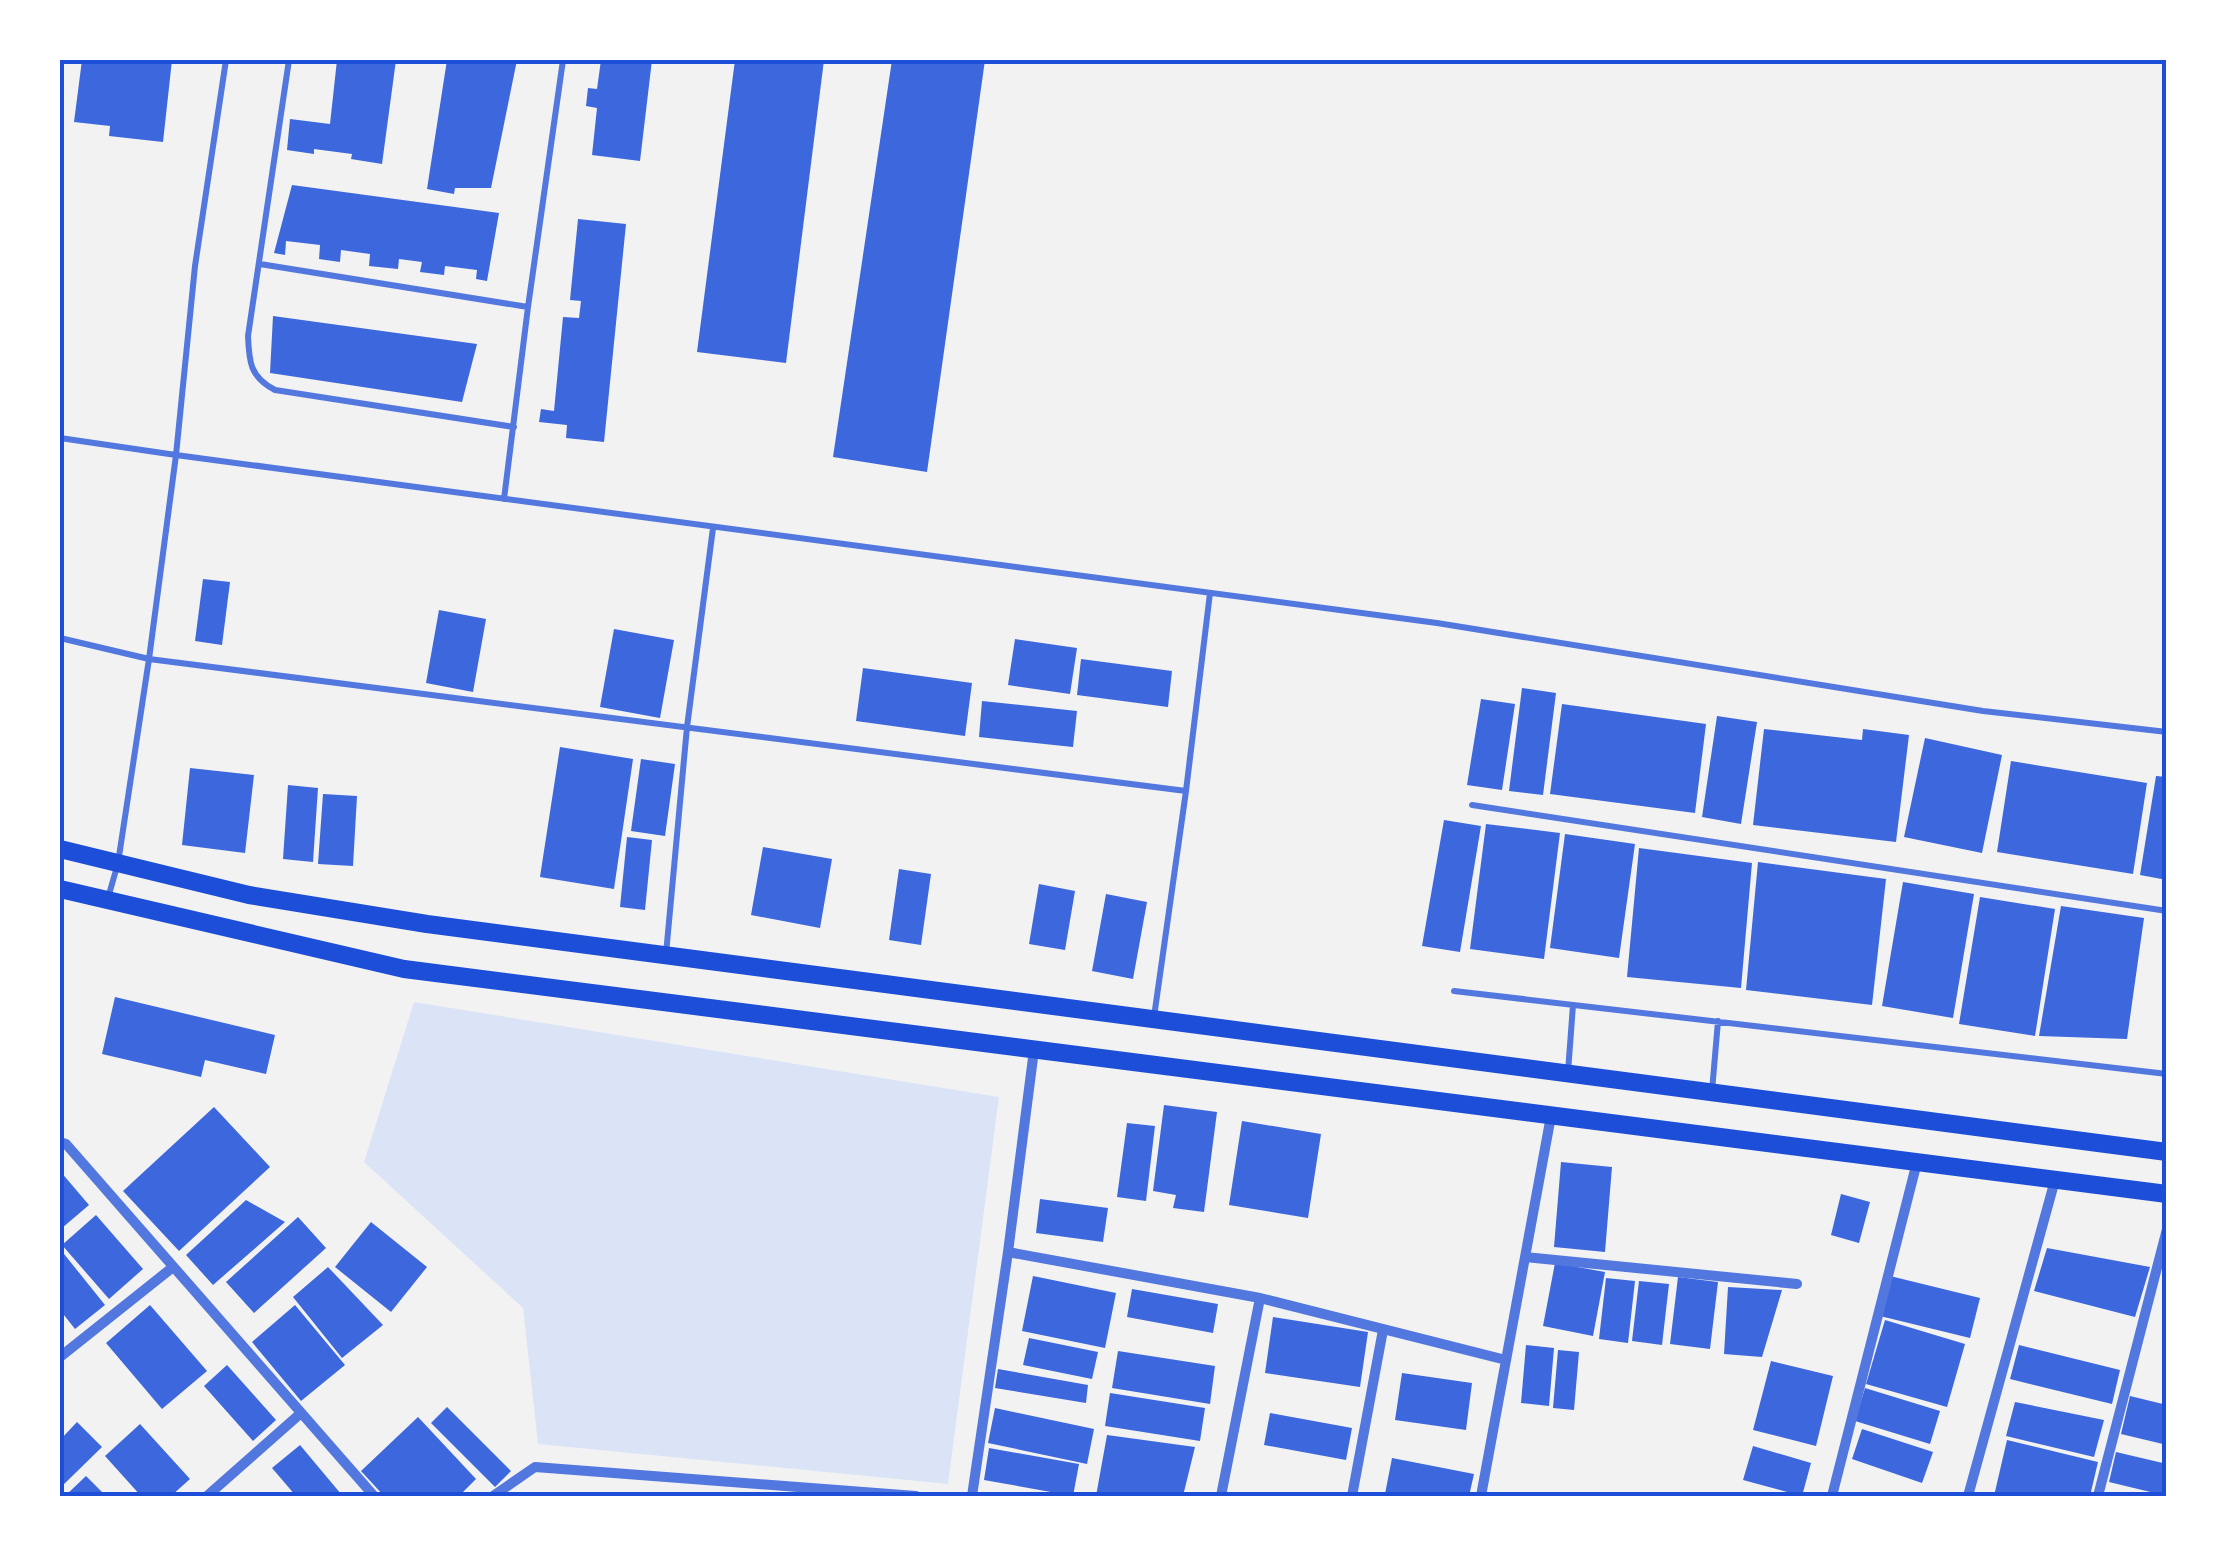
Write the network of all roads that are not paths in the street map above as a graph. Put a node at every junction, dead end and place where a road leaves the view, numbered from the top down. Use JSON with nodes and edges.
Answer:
{"nodes":[{"id":1,"x":226,"y":60,"type":"edge"},
{"id":2,"x":290,"y":60,"type":"edge"},
{"id":3,"x":562,"y":60,"type":"edge"},
{"id":4,"x":260,"y":264,"type":"junction"},
{"id":5,"x":528,"y":307,"type":"junction"},
{"id":6,"x":514,"y":427,"type":"junction"},
{"id":7,"x":60,"y":438,"type":"edge"},
{"id":8,"x":176,"y":455,"type":"junction"},
{"id":9,"x":504,"y":500,"type":"junction"},
{"id":10,"x":713,"y":528,"type":"junction"},
{"id":11,"x":1210,"y":593,"type":"junction"},
{"id":12,"x":60,"y":638,"type":"edge"},
{"id":13,"x":149,"y":659,"type":"junction"},
{"id":14,"x":688,"y":727,"type":"junction"},
{"id":15,"x":2167,"y":732,"type":"edge"},
{"id":16,"x":1186,"y":790,"type":"junction"},
{"id":17,"x":1472,"y":805,"type":"dead end"},
{"id":18,"x":60,"y":849,"type":"edge"},
{"id":19,"x":118,"y":863,"type":"junction"},
{"id":20,"x":60,"y":888,"type":"edge"},
{"id":21,"x":107,"y":900,"type":"junction"},
{"id":22,"x":2167,"y":910,"type":"edge"},
{"id":23,"x":666,"y":956,"type":"junction"},
{"id":24,"x":1454,"y":990,"type":"dead end"},
{"id":25,"x":1573,"y":1005,"type":"junction"},
{"id":26,"x":1154,"y":1019,"type":"junction"},
{"id":27,"x":1718,"y":1022,"type":"junction"},
{"id":28,"x":1034,"y":1050,"type":"junction"},
{"id":29,"x":1568,"y":1074,"type":"junction"},
{"id":30,"x":2167,"y":1074,"type":"edge"},
{"id":31,"x":1712,"y":1092,"type":"junction"},
{"id":32,"x":1551,"y":1116,"type":"junction"},
{"id":33,"x":60,"y":1142,"type":"edge"},
{"id":34,"x":2167,"y":1152,"type":"edge"},
{"id":35,"x":1917,"y":1162,"type":"junction"},
{"id":36,"x":2055,"y":1180,"type":"junction"},
{"id":37,"x":2167,"y":1194,"type":"edge"},
{"id":38,"x":2167,"y":1229,"type":"edge"},
{"id":39,"x":1008,"y":1252,"type":"junction"},
{"id":40,"x":1525,"y":1257,"type":"junction"},
{"id":41,"x":173,"y":1266,"type":"junction"},
{"id":42,"x":1797,"y":1284,"type":"dead end"},
{"id":43,"x":1260,"y":1298,"type":"junction"},
{"id":44,"x":1383,"y":1330,"type":"junction"},
{"id":45,"x":60,"y":1357,"type":"edge"},
{"id":46,"x":1506,"y":1360,"type":"junction"},
{"id":47,"x":301,"y":1412,"type":"junction"},
{"id":48,"x":207,"y":1496,"type":"edge"},
{"id":49,"x":374,"y":1496,"type":"edge"},
{"id":50,"x":494,"y":1496,"type":"edge"},
{"id":51,"x":916,"y":1496,"type":"edge"},
{"id":52,"x":972,"y":1496,"type":"edge"},
{"id":53,"x":1221,"y":1496,"type":"edge"},
{"id":54,"x":1352,"y":1496,"type":"edge"},
{"id":55,"x":1481,"y":1496,"type":"edge"},
{"id":56,"x":1832,"y":1496,"type":"edge"},
{"id":57,"x":1968,"y":1496,"type":"edge"},
{"id":58,"x":2098,"y":1496,"type":"edge"}],
"edges":[{"from":1,"to":8,"type":"lane"},
{"from":2,"to":4,"type":"lane"},
{"from":3,"to":5,"type":"lane"},
{"from":4,"to":5,"type":"lane"},
{"from":4,"to":6,"type":"lane"},
{"from":5,"to":6,"type":"lane"},
{"from":6,"to":9,"type":"lane"},
{"from":7,"to":8,"type":"lane"},
{"from":8,"to":9,"type":"lane"},
{"from":8,"to":13,"type":"lane"},
{"from":9,"to":10,"type":"lane"},
{"from":10,"to":11,"type":"lane"},
{"from":10,"to":14,"type":"lane"},
{"from":11,"to":15,"type":"lane"},
{"from":11,"to":16,"type":"lane"},
{"from":12,"to":13,"type":"lane"},
{"from":13,"to":14,"type":"lane"},
{"from":13,"to":19,"type":"lane"},
{"from":14,"to":16,"type":"lane"},
{"from":14,"to":23,"type":"lane"},
{"from":16,"to":26,"type":"lane"},
{"from":17,"to":22,"type":"lane"},
{"from":18,"to":19,"type":"main road"},
{"from":19,"to":21,"type":"lane"},
{"from":19,"to":23,"type":"main road"},
{"from":20,"to":21,"type":"main road"},
{"from":21,"to":28,"type":"main road"},
{"from":23,"to":26,"type":"main road"},
{"from":24,"to":25,"type":"lane"},
{"from":25,"to":27,"type":"lane"},
{"from":25,"to":29,"type":"lane"},
{"from":26,"to":29,"type":"main road"},
{"from":27,"to":30,"type":"lane"},
{"from":27,"to":31,"type":"lane"},
{"from":28,"to":32,"type":"main road"},
{"from":28,"to":39,"type":"street"},
{"from":29,"to":31,"type":"main road"},
{"from":31,"to":34,"type":"main road"},
{"from":32,"to":35,"type":"main road"},
{"from":32,"to":40,"type":"street"},
{"from":33,"to":41,"type":"street"},
{"from":35,"to":36,"type":"main road"},
{"from":35,"to":56,"type":"street"},
{"from":36,"to":37,"type":"main road"},
{"from":36,"to":57,"type":"street"},
{"from":38,"to":58,"type":"street"},
{"from":39,"to":43,"type":"street"},
{"from":39,"to":52,"type":"street"},
{"from":40,"to":42,"type":"street"},
{"from":40,"to":46,"type":"street"},
{"from":41,"to":45,"type":"street"},
{"from":41,"to":47,"type":"street"},
{"from":43,"to":44,"type":"street"},
{"from":43,"to":53,"type":"street"},
{"from":44,"to":46,"type":"street"},
{"from":44,"to":54,"type":"street"},
{"from":46,"to":55,"type":"street"},
{"from":47,"to":48,"type":"street"},
{"from":47,"to":49,"type":"street"},
{"from":50,"to":51,"type":"street"}]}
